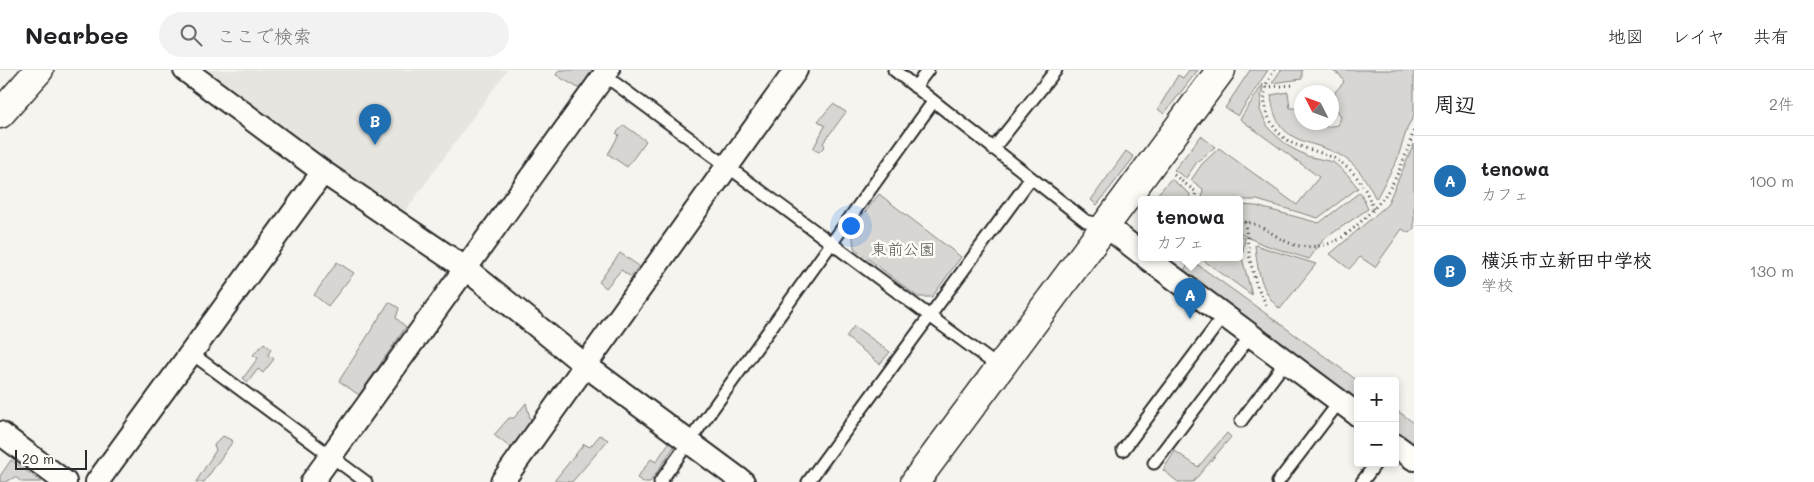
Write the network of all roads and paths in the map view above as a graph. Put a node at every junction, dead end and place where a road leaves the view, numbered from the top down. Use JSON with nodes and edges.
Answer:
{"nodes":[{"id":1,"x":39,"y":70,"type":"edge"},
{"id":2,"x":185,"y":70,"type":"edge"},
{"id":3,"x":796,"y":70,"type":"edge"},
{"id":4,"x":894,"y":70,"type":"edge"},
{"id":5,"x":928,"y":70,"type":"edge"},
{"id":6,"x":1056,"y":70,"type":"edge"},
{"id":7,"x":1221,"y":70,"type":"edge"},
{"id":8,"x":1275,"y":70,"type":"edge"},
{"id":9,"x":606,"y":73,"type":"edge"},
{"id":10,"x":1294,"y":85,"type":"edge"},
{"id":11,"x":915,"y":87,"type":"junction"},
{"id":12,"x":1266,"y":87,"type":"junction"},
{"id":13,"x":933,"y":102,"type":"junction"},
{"id":14,"x":0,"y":114,"type":"edge"},
{"id":15,"x":1414,"y":130,"type":"edge"},
{"id":16,"x":1413,"y":137,"type":"edge"},
{"id":17,"x":994,"y":149,"type":"junction"},
{"id":18,"x":1154,"y":159,"type":"junction"},
{"id":19,"x":728,"y":167,"type":"junction"},
{"id":20,"x":323,"y":172,"type":"junction"},
{"id":21,"x":1031,"y":178,"type":"junction"},
{"id":22,"x":1195,"y":196,"type":"edge"},
{"id":23,"x":1374,"y":211,"type":"junction"},
{"id":24,"x":1245,"y":222,"type":"joint"},
{"id":25,"x":1105,"y":225,"type":"junction"},
{"id":26,"x":831,"y":243,"type":"junction"},
{"id":27,"x":1138,"y":251,"type":"edge"},
{"id":28,"x":1151,"y":261,"type":"edge"},
{"id":29,"x":465,"y":268,"type":"junction"},
{"id":30,"x":1268,"y":308,"type":"dead end"},
{"id":31,"x":1225,"y":314,"type":"junction"},
{"id":32,"x":930,"y":316,"type":"junction"},
{"id":33,"x":1251,"y":335,"type":"junction"},
{"id":34,"x":191,"y":353,"type":"junction"},
{"id":35,"x":1286,"y":361,"type":"junction"},
{"id":36,"x":586,"y":365,"type":"junction"},
{"id":37,"x":1000,"y":368,"type":"junction"},
{"id":38,"x":1340,"y":401,"type":"junction"},
{"id":39,"x":1354,"y":412,"type":"edge"},
{"id":40,"x":1241,"y":421,"type":"dead end"},
{"id":41,"x":0,"y":433,"type":"edge"},
{"id":42,"x":689,"y":442,"type":"junction"},
{"id":43,"x":1399,"y":448,"type":"edge"},
{"id":44,"x":1123,"y":450,"type":"dead end"},
{"id":45,"x":331,"y":456,"type":"junction"},
{"id":46,"x":1414,"y":458,"type":"edge"},
{"id":47,"x":1154,"y":463,"type":"dead end"},
{"id":48,"x":1373,"y":467,"type":"edge"},
{"id":49,"x":64,"y":482,"type":"edge"},
{"id":50,"x":98,"y":482,"type":"edge"},
{"id":51,"x":312,"y":482,"type":"edge"},
{"id":52,"x":366,"y":482,"type":"edge"},
{"id":53,"x":502,"y":482,"type":"edge"},
{"id":54,"x":660,"y":482,"type":"edge"},
{"id":55,"x":744,"y":482,"type":"edge"},
{"id":56,"x":808,"y":482,"type":"edge"},
{"id":57,"x":914,"y":482,"type":"edge"},
{"id":58,"x":1278,"y":482,"type":"edge"},
{"id":59,"x":1362,"y":482,"type":"edge"}],
"edges":[{"from":1,"to":14,"type":"street"},
{"from":2,"to":20,"type":"street"},
{"from":3,"to":19,"type":"street"},
{"from":4,"to":11,"type":"lane"},
{"from":5,"to":11,"type":"lane"},
{"from":6,"to":17,"type":"lane"},
{"from":7,"to":18,"type":"street"},
{"from":8,"to":12,"type":"path"},
{"from":9,"to":19,"type":"lane"},
{"from":9,"to":29,"type":"street"},
{"from":10,"to":12,"type":"path"},
{"from":11,"to":13,"type":"lane"},
{"from":12,"to":23,"type":"path"},
{"from":13,"to":17,"type":"lane"},
{"from":13,"to":26,"type":"lane"},
{"from":15,"to":16,"type":"path"},
{"from":16,"to":23,"type":"path"},
{"from":17,"to":21,"type":"lane"},
{"from":18,"to":22,"type":"path"},
{"from":18,"to":25,"type":"street"},
{"from":19,"to":26,"type":"lane"},
{"from":19,"to":36,"type":"street"},
{"from":20,"to":29,"type":"street"},
{"from":20,"to":34,"type":"street"},
{"from":21,"to":25,"type":"lane"},
{"from":21,"to":32,"type":"lane"},
{"from":23,"to":24,"type":"path"},
{"from":24,"to":30,"type":"path"},
{"from":25,"to":27,"type":"street"},
{"from":25,"to":37,"type":"street"},
{"from":26,"to":32,"type":"lane"},
{"from":26,"to":42,"type":"lane"},
{"from":28,"to":31,"type":"street"},
{"from":29,"to":36,"type":"street"},
{"from":29,"to":45,"type":"street"},
{"from":31,"to":33,"type":"street"},
{"from":31,"to":44,"type":"lane"},
{"from":32,"to":37,"type":"lane"},
{"from":32,"to":56,"type":"lane"},
{"from":33,"to":35,"type":"street"},
{"from":33,"to":47,"type":"lane"},
{"from":34,"to":45,"type":"lane"},
{"from":34,"to":50,"type":"street"},
{"from":35,"to":38,"type":"street"},
{"from":35,"to":40,"type":"lane"},
{"from":36,"to":42,"type":"street"},
{"from":36,"to":53,"type":"street"},
{"from":37,"to":57,"type":"street"},
{"from":38,"to":39,"type":"street"},
{"from":38,"to":58,"type":"lane"},
{"from":41,"to":49,"type":"street"},
{"from":42,"to":54,"type":"lane"},
{"from":42,"to":55,"type":"street"},
{"from":43,"to":46,"type":"street"},
{"from":45,"to":51,"type":"street"},
{"from":45,"to":52,"type":"lane"},
{"from":48,"to":59,"type":"lane"}]}
